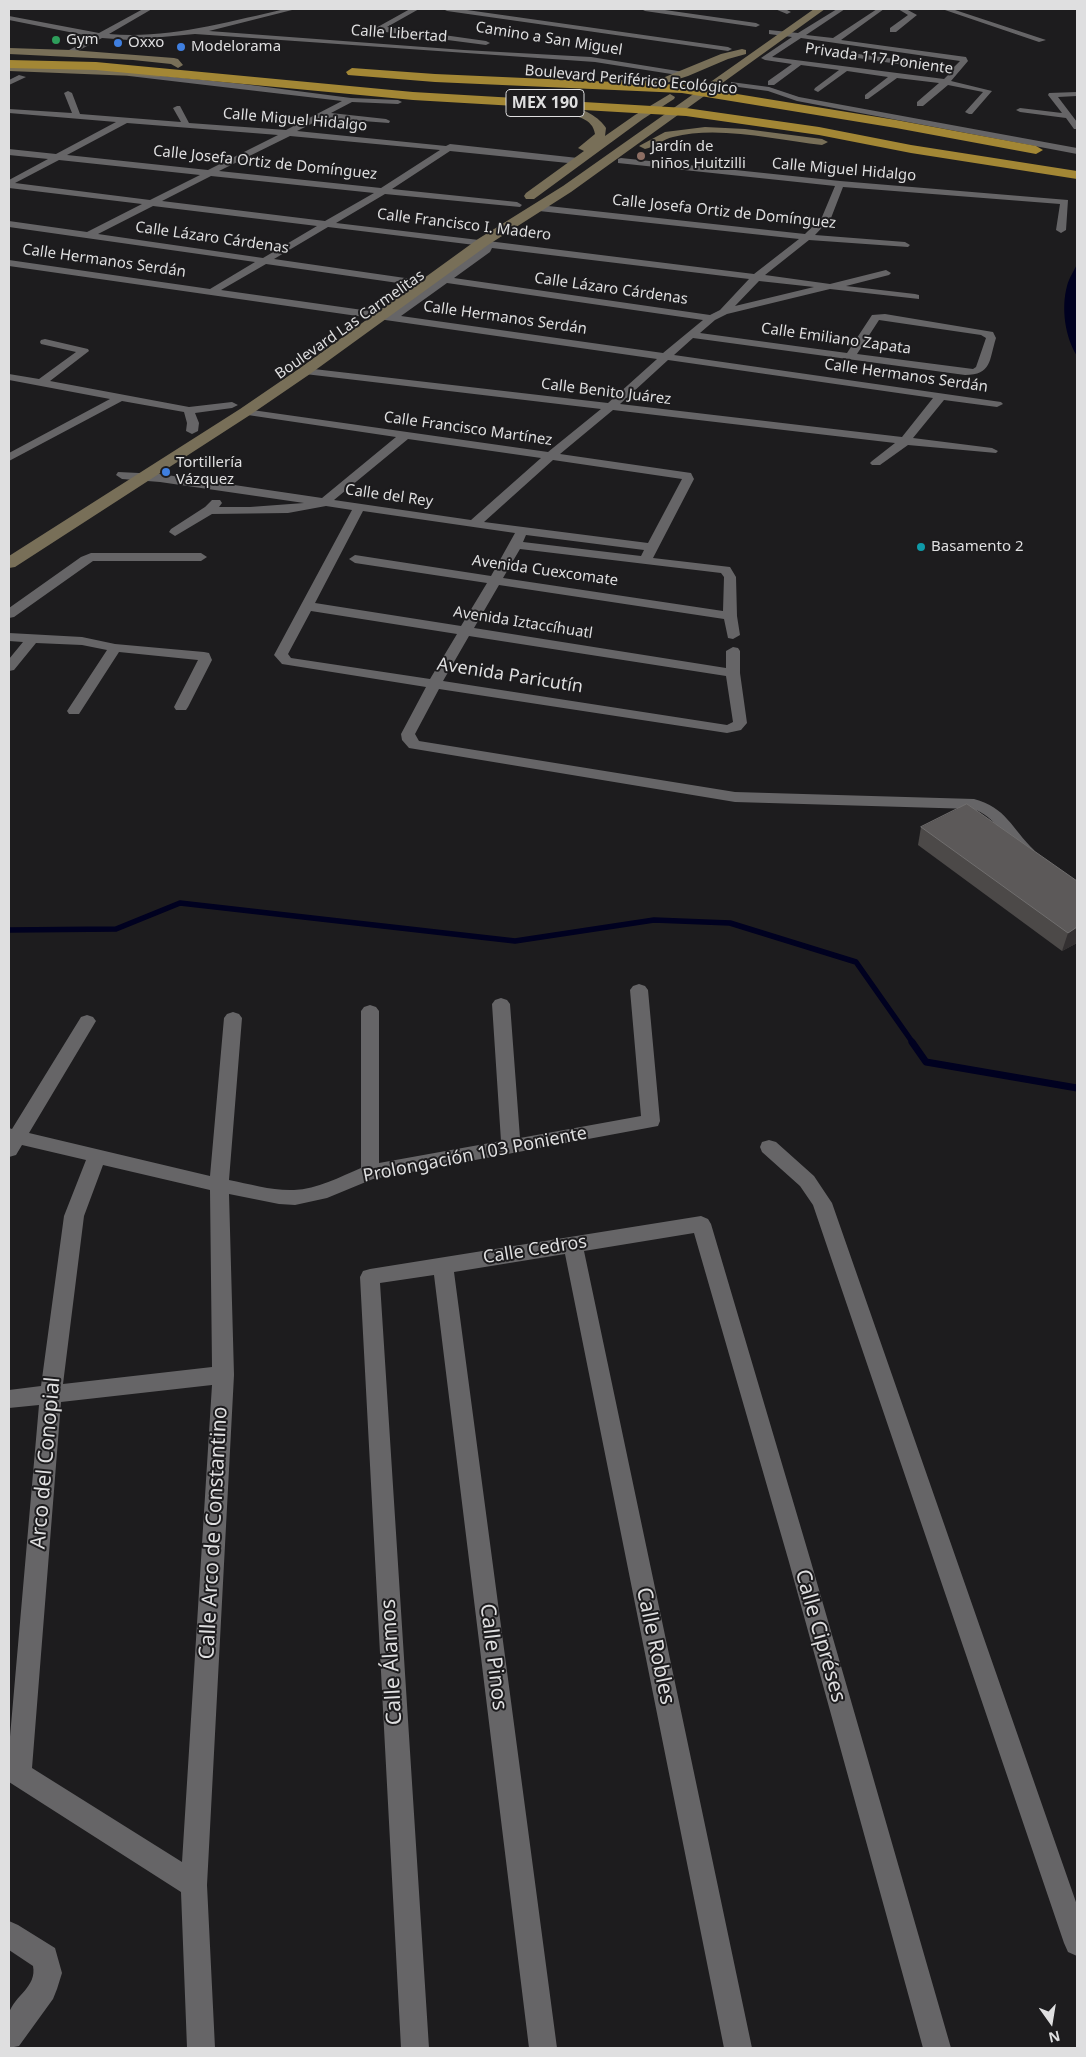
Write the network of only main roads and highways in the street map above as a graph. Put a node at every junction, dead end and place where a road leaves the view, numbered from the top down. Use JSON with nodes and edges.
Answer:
{"nodes":[{"id":1,"x":820,"y":9,"type":"edge"},
{"id":2,"x":785,"y":10,"type":"edge"},
{"id":3,"x":773,"y":37,"type":"junction"},
{"id":4,"x":9,"y":51,"type":"edge"},
{"id":5,"x":742,"y":52,"type":"junction"},
{"id":6,"x":9,"y":55,"type":"edge"},
{"id":7,"x":9,"y":64,"type":"edge"},
{"id":8,"x":178,"y":65,"type":"junction"},
{"id":9,"x":9,"y":68,"type":"edge"},
{"id":10,"x":318,"y":74,"type":"dead end"},
{"id":11,"x":206,"y":76,"type":"junction"},
{"id":12,"x":587,"y":84,"type":"junction"},
{"id":13,"x":682,"y":89,"type":"junction"},
{"id":14,"x":702,"y":93,"type":"junction"},
{"id":15,"x":413,"y":96,"type":"junction"},
{"id":16,"x":789,"y":107,"type":"junction"},
{"id":17,"x":566,"y":110,"type":"junction"},
{"id":18,"x":641,"y":116,"type":"junction"},
{"id":19,"x":663,"y":120,"type":"junction"},
{"id":20,"x":822,"y":142,"type":"junction"},
{"id":21,"x":1077,"y":159,"type":"edge"},
{"id":22,"x":578,"y":161,"type":"junction"},
{"id":23,"x":1077,"y":175,"type":"edge"},
{"id":24,"x":567,"y":189,"type":"junction"},
{"id":25,"x":476,"y":241,"type":"junction"},
{"id":26,"x":376,"y":314,"type":"junction"},
{"id":27,"x":239,"y":409,"type":"junction"},
{"id":28,"x":9,"y":547,"type":"edge"},
{"id":29,"x":9,"y":563,"type":"edge"}],
"edges":[{"from":1,"to":3,"type":"main road","name":"Boulevard Las Carmelitas"},
{"from":2,"to":3,"type":"main road"},
{"from":3,"to":5,"type":"main road","name":"Boulevard Las Carmelitas"},
{"from":3,"to":14,"type":"main road","name":"Boulevard Las Carmelitas"},
{"from":3,"to":16,"type":"main road"},
{"from":4,"to":8,"type":"main road"},
{"from":5,"to":12,"type":"main road"},
{"from":5,"to":13,"type":"main road","name":"Boulevard Las Carmelitas"},
{"from":6,"to":8,"type":"highway"},
{"from":7,"to":11,"type":"highway","name":"Boulevard Periférico Ecológico","number":"MEX 190"},
{"from":8,"to":10,"type":"highway"},
{"from":9,"to":11,"type":"main road","name":"Boulevard Periférico Ecológico"},
{"from":11,"to":15,"type":"highway","name":"Boulevard Periférico Ecológico","number":"MEX 190"},
{"from":12,"to":13,"type":"highway"},
{"from":12,"to":21,"type":"highway","name":"Boulevard Periférico Ecológico","number":"MEX 190"},
{"from":13,"to":14,"type":"highway"},
{"from":13,"to":18,"type":"main road","name":"Boulevard Las Carmelitas"},
{"from":14,"to":16,"type":"highway"},
{"from":14,"to":19,"type":"main road","name":"Boulevard Las Carmelitas"},
{"from":15,"to":17,"type":"highway"},
{"from":15,"to":23,"type":"highway","name":"Boulevard Periférico Ecológico","number":"MEX 190"},
{"from":16,"to":21,"type":"highway"},
{"from":17,"to":18,"type":"highway"},
{"from":17,"to":22,"type":"main road"},
{"from":18,"to":19,"type":"highway"},
{"from":18,"to":22,"type":"main road","name":"Boulevard Las Carmelitas"},
{"from":19,"to":20,"type":"highway"},
{"from":19,"to":24,"type":"main road","name":"Boulevard Las Carmelitas"},
{"from":20,"to":23,"type":"highway"},
{"from":20,"to":24,"type":"main road"},
{"from":22,"to":25,"type":"main road","name":"Boulevard Las Carmelitas"},
{"from":24,"to":25,"type":"main road","name":"Boulevard Las Carmelitas"},
{"from":25,"to":26,"type":"main road","name":"Boulevard Las Carmelitas"},
{"from":25,"to":26,"type":"main road","name":"Boulevard Las Carmelitas"},
{"from":26,"to":27,"type":"main road","name":"Boulevard Las Carmelitas"},
{"from":26,"to":27,"type":"main road","name":"Boulevard Las Carmelitas"},
{"from":27,"to":28,"type":"main road","name":"Boulevard Las Carmelitas"},
{"from":27,"to":29,"type":"main road","name":"Boulevard Las Carmelitas"}]}
